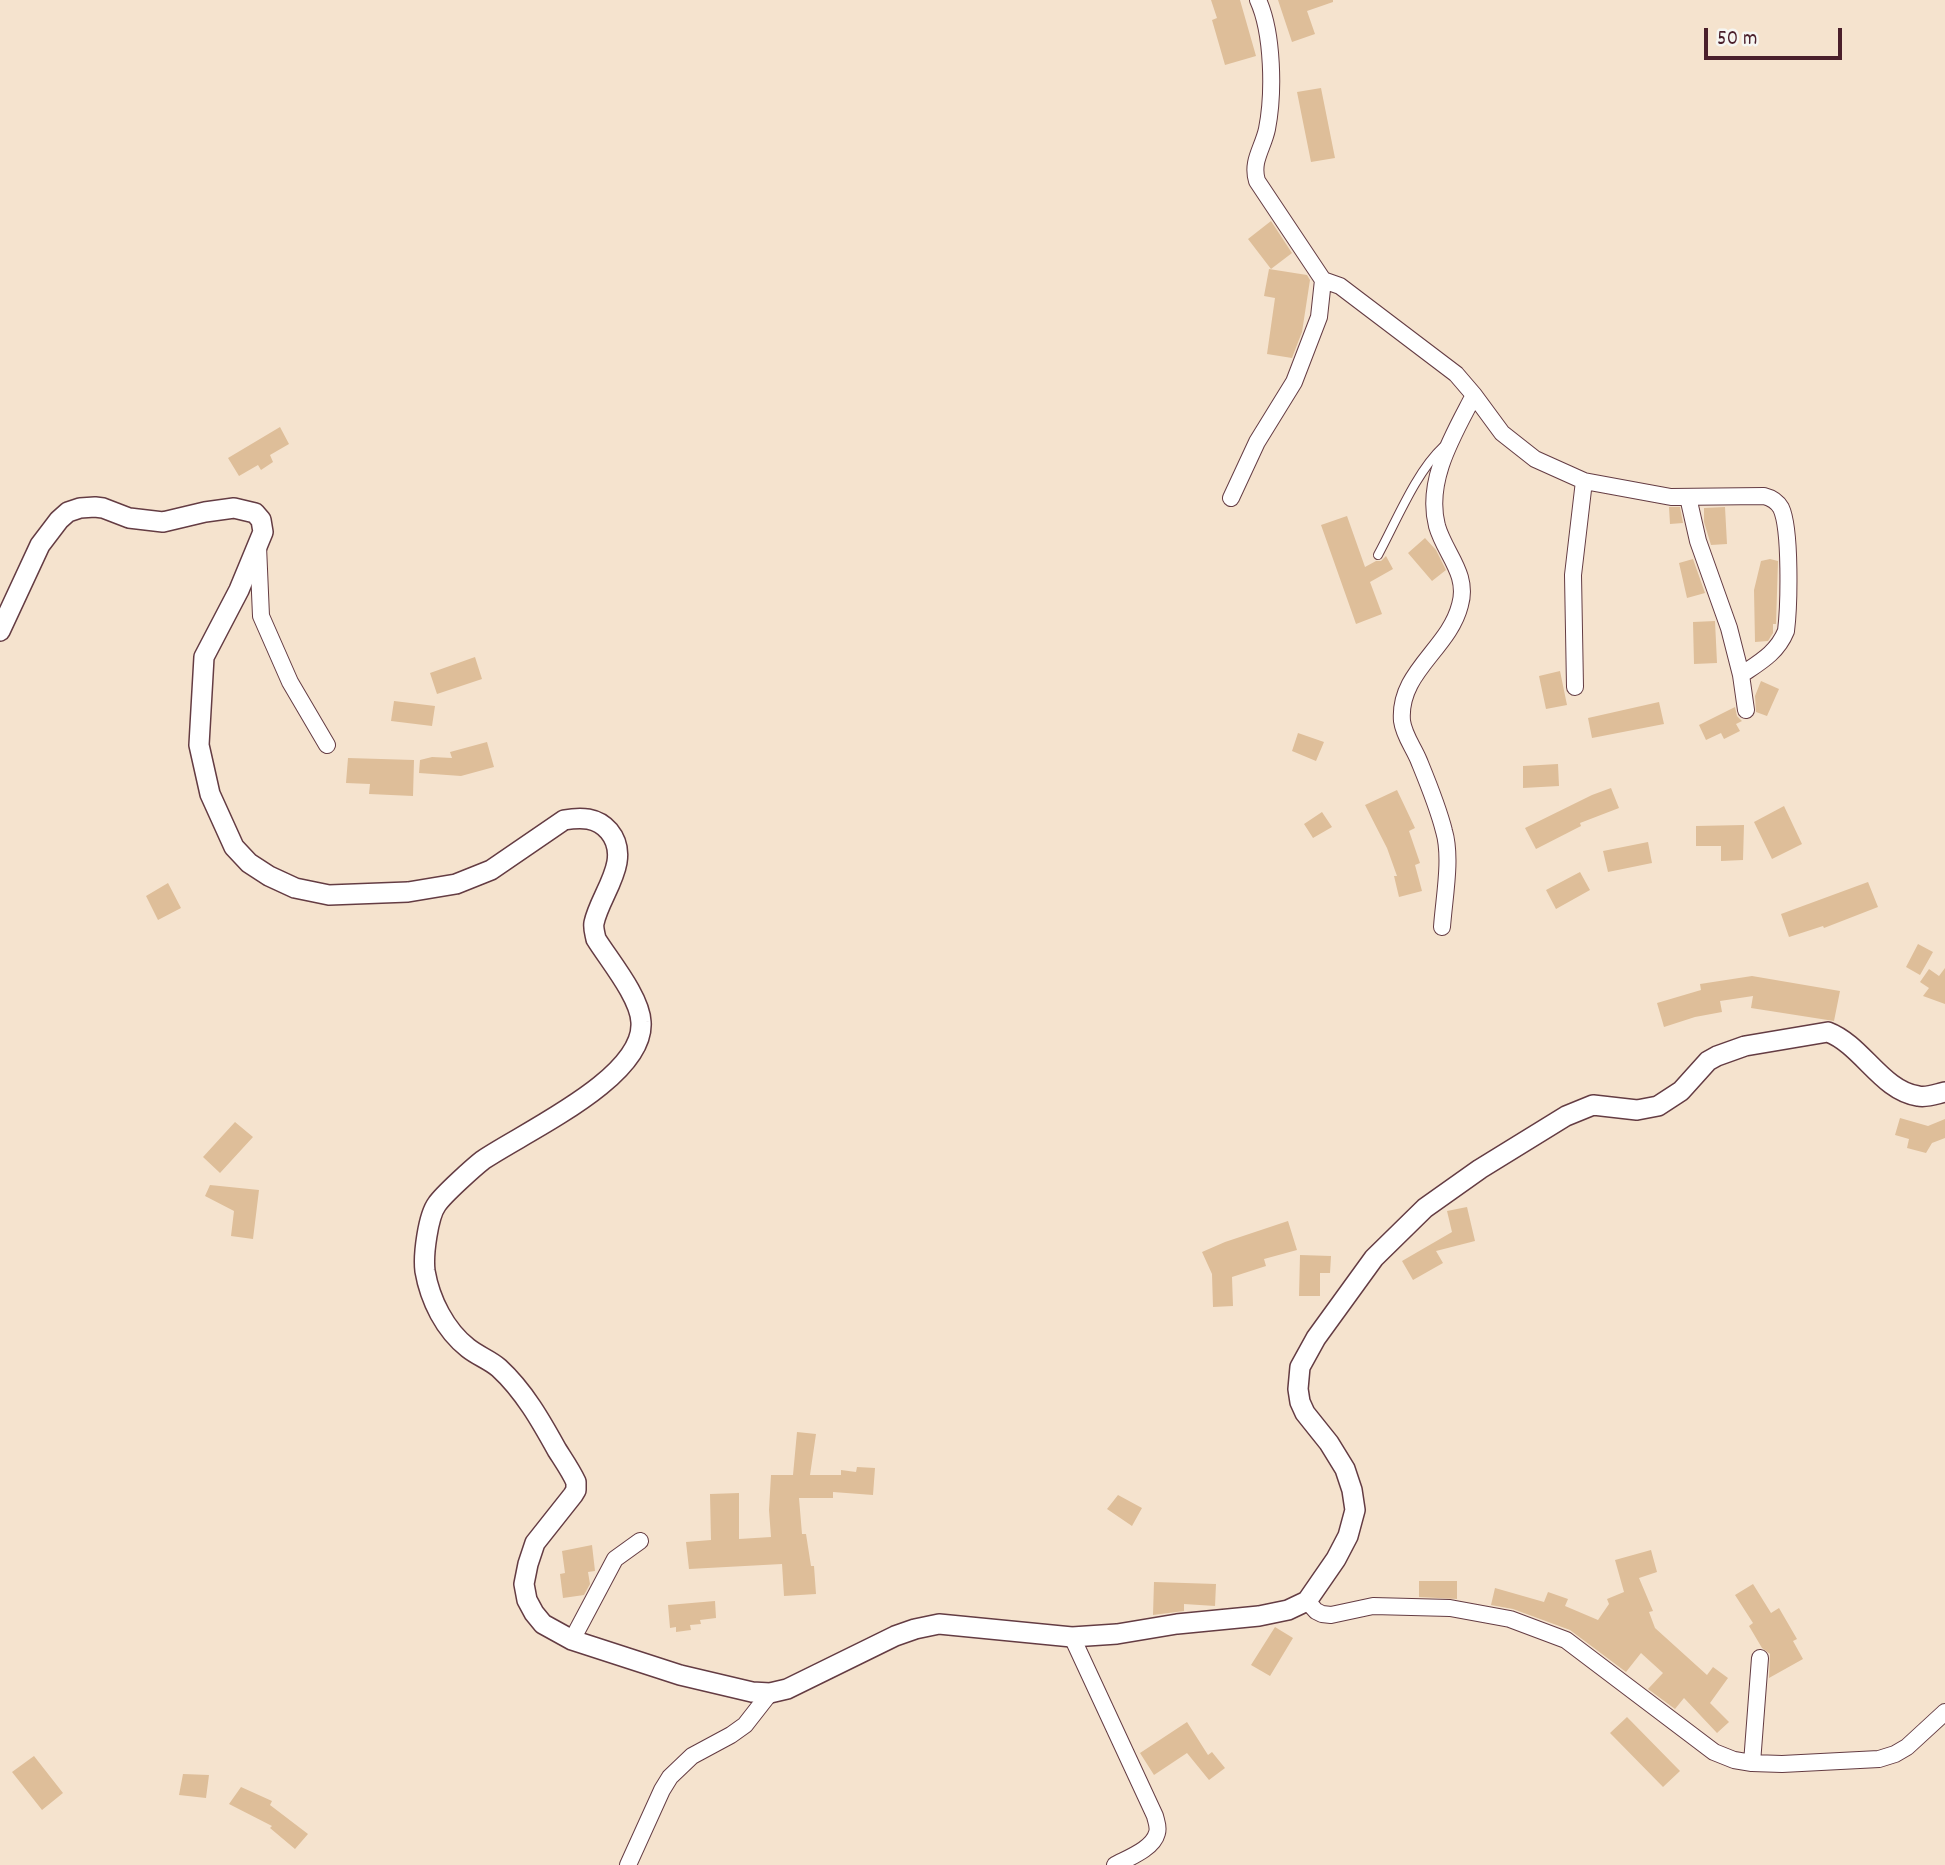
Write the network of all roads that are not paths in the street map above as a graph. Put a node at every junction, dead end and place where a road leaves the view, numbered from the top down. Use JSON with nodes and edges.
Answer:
{"nodes":[{"id":1,"x":1262,"y":5,"type":"edge"},
{"id":2,"x":1323,"y":280,"type":"junction"},
{"id":3,"x":1474,"y":395,"type":"junction"},
{"id":4,"x":1451,"y":440,"type":"junction"},
{"id":5,"x":1584,"y":481,"type":"junction"},
{"id":6,"x":1688,"y":497,"type":"junction"},
{"id":7,"x":1231,"y":498,"type":"dead end"},
{"id":8,"x":258,"y":544,"type":"junction"},
{"id":9,"x":1378,"y":555,"type":"dead end"},
{"id":10,"x":0,"y":632,"type":"edge"},
{"id":11,"x":1741,"y":675,"type":"junction"},
{"id":12,"x":1575,"y":687,"type":"dead end"},
{"id":13,"x":1746,"y":710,"type":"dead end"},
{"id":14,"x":327,"y":744,"type":"dead end"},
{"id":15,"x":1442,"y":927,"type":"dead end"},
{"id":16,"x":1945,"y":1092,"type":"edge"},
{"id":17,"x":640,"y":1541,"type":"dead end"},
{"id":18,"x":1307,"y":1601,"type":"junction"},
{"id":19,"x":1072,"y":1637,"type":"junction"},
{"id":20,"x":572,"y":1640,"type":"junction"},
{"id":21,"x":1760,"y":1658,"type":"dead end"},
{"id":22,"x":770,"y":1693,"type":"junction"},
{"id":23,"x":1945,"y":1712,"type":"edge"},
{"id":24,"x":1752,"y":1763,"type":"junction"},
{"id":25,"x":628,"y":1865,"type":"edge"},
{"id":26,"x":1115,"y":1865,"type":"edge"}],
"edges":[{"from":1,"to":2,"type":"street"},
{"from":2,"to":3,"type":"street"},
{"from":2,"to":7,"type":"street"},
{"from":3,"to":4,"type":"street"},
{"from":3,"to":5,"type":"street"},
{"from":4,"to":9,"type":"lane"},
{"from":4,"to":15,"type":"street"},
{"from":5,"to":6,"type":"street"},
{"from":5,"to":12,"type":"street"},
{"from":6,"to":11,"type":"street"},
{"from":6,"to":11,"type":"street"},
{"from":8,"to":10,"type":"street"},
{"from":8,"to":14,"type":"street"},
{"from":8,"to":20,"type":"street"},
{"from":11,"to":13,"type":"street"},
{"from":16,"to":18,"type":"street"},
{"from":17,"to":20,"type":"street"},
{"from":18,"to":19,"type":"street"},
{"from":18,"to":24,"type":"street"},
{"from":19,"to":22,"type":"street"},
{"from":19,"to":26,"type":"street"},
{"from":20,"to":22,"type":"street"},
{"from":21,"to":24,"type":"street"},
{"from":22,"to":25,"type":"street"},
{"from":23,"to":24,"type":"street"}]}
